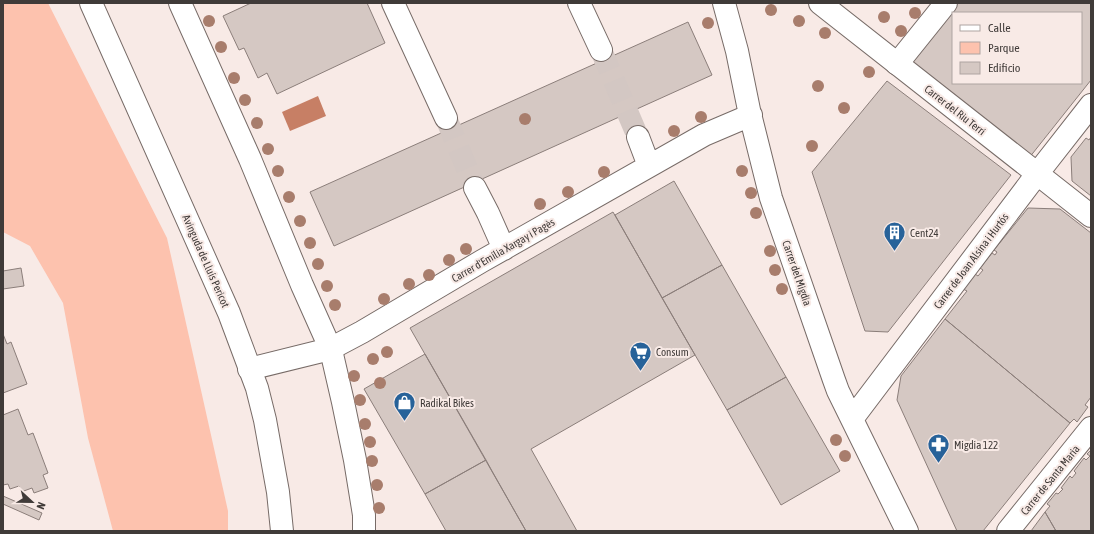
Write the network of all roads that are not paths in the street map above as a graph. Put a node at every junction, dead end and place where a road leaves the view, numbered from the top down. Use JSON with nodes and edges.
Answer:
{"nodes":[{"id":1,"x":91,"y":3,"type":"edge"},
{"id":2,"x":180,"y":3,"type":"edge"},
{"id":3,"x":393,"y":3,"type":"edge"},
{"id":4,"x":580,"y":3,"type":"edge"},
{"id":5,"x":724,"y":3,"type":"edge"},
{"id":6,"x":820,"y":3,"type":"edge"},
{"id":7,"x":946,"y":3,"type":"edge"},
{"id":8,"x":601,"y":50,"type":"tunnel mouth"},
{"id":9,"x":898,"y":64,"type":"junction"},
{"id":10,"x":1091,"y":105,"type":"edge"},
{"id":11,"x":751,"y":115,"type":"junction"},
{"id":12,"x":446,"y":118,"type":"tunnel mouth"},
{"id":13,"x":638,"y":137,"type":"tunnel mouth"},
{"id":14,"x":649,"y":166,"type":"junction"},
{"id":15,"x":1037,"y":174,"type":"junction"},
{"id":16,"x":476,"y":188,"type":"tunnel mouth"},
{"id":17,"x":1091,"y":216,"type":"edge"},
{"id":18,"x":504,"y":249,"type":"junction"},
{"id":19,"x":330,"y":349,"type":"junction"},
{"id":20,"x":249,"y":369,"type":"junction"},
{"id":21,"x":852,"y":419,"type":"junction"},
{"id":22,"x":1091,"y":428,"type":"edge"},
{"id":23,"x":282,"y":531,"type":"edge"},
{"id":24,"x":364,"y":531,"type":"edge"},
{"id":25,"x":908,"y":531,"type":"edge"},
{"id":26,"x":1008,"y":531,"type":"edge"}],
"edges":[{"from":1,"to":20,"type":"street","name":"Avinguda de Lluís Pericot"},
{"from":2,"to":19,"type":"street"},
{"from":3,"to":12,"type":"street"},
{"from":4,"to":8,"type":"street"},
{"from":5,"to":11,"type":"street","name":"Carrer del Migdia"},
{"from":6,"to":9,"type":"street","name":"Carrer del Riu Terri"},
{"from":7,"to":9,"type":"street"},
{"from":9,"to":15,"type":"street","name":"Carrer del Riu Terri"},
{"from":10,"to":15,"type":"street","name":"Carrer de Joan Alsina i Hurtós"},
{"from":11,"to":14,"type":"street","name":"Carrer d'Emília Xargay i Pagès"},
{"from":11,"to":21,"type":"street","name":"Carrer del Migdia"},
{"from":13,"to":14,"type":"street"},
{"from":14,"to":18,"type":"street","name":"Carrer d'Emília Xargay i Pagès"},
{"from":15,"to":17,"type":"street","name":"Carrer del Riu Terri"},
{"from":15,"to":21,"type":"street","name":"Carrer de Joan Alsina i Hurtós"},
{"from":16,"to":18,"type":"street"},
{"from":18,"to":19,"type":"street","name":"Carrer d'Emília Xargay i Pagès"},
{"from":19,"to":20,"type":"street","name":"Carrer d'Emília Xargay i Pagès"},
{"from":19,"to":24,"type":"street"},
{"from":20,"to":23,"type":"street","name":"Avinguda de Lluís Pericot"},
{"from":21,"to":25,"type":"street","name":"Carrer del Migdia"},
{"from":22,"to":26,"type":"street","name":"Carrer de Santa Maria"}]}
